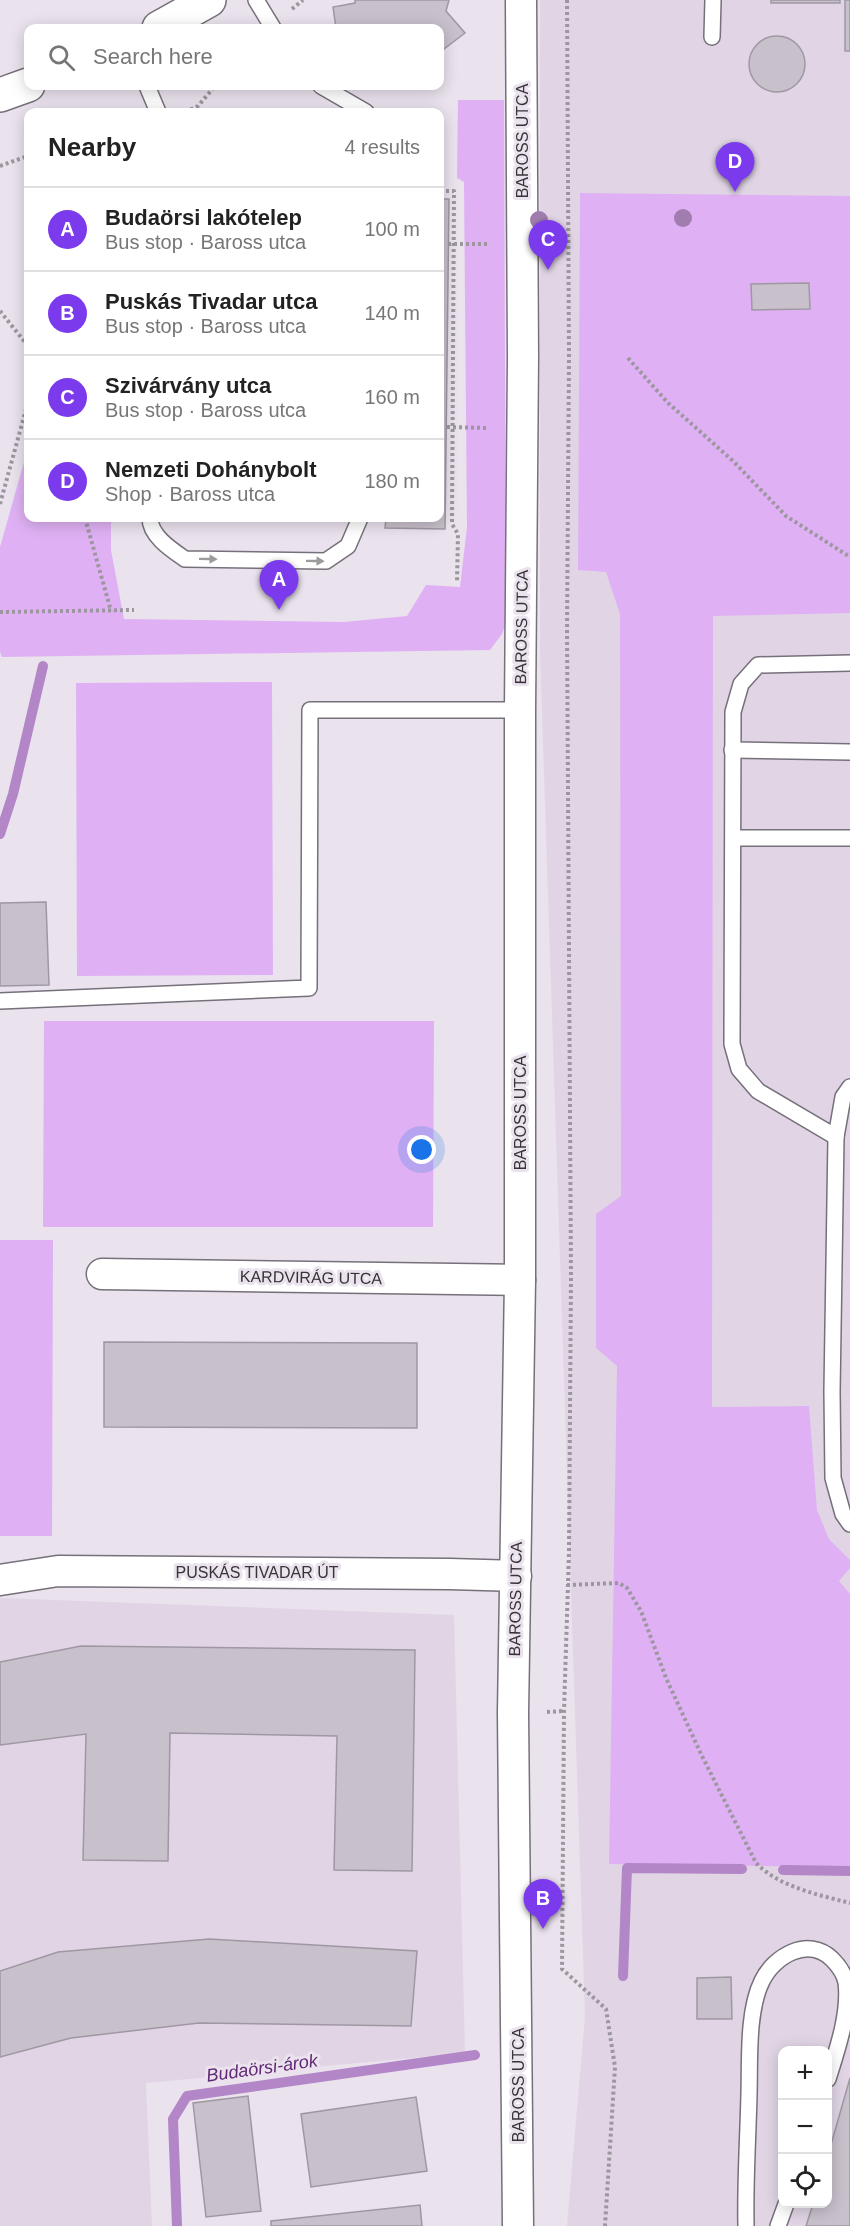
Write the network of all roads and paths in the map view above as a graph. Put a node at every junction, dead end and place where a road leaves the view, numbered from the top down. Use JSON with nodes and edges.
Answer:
{"nodes":[{"id":1,"x":210,"y":0,"type":"edge"},
{"id":2,"x":256,"y":0,"type":"edge"},
{"id":3,"x":521,"y":0,"type":"edge"},
{"id":4,"x":567,"y":0,"type":"edge"},
{"id":5,"x":713,"y":0,"type":"edge"},
{"id":6,"x":166,"y":24,"type":"edge"},
{"id":7,"x":271,"y":24,"type":"edge"},
{"id":8,"x":712,"y":38,"type":"dead end"},
{"id":9,"x":24,"y":86,"type":"edge"},
{"id":10,"x":149,"y":90,"type":"edge"},
{"id":11,"x":212,"y":90,"type":"edge"},
{"id":12,"x":328,"y":90,"type":"edge"},
{"id":13,"x":0,"y":95,"type":"edge"},
{"id":14,"x":156,"y":108,"type":"edge"},
{"id":15,"x":194,"y":108,"type":"edge"},
{"id":16,"x":359,"y":108,"type":"edge"},
{"id":17,"x":24,"y":157,"type":"edge"},
{"id":18,"x":0,"y":165,"type":"edge"},
{"id":19,"x":444,"y":191,"type":"edge"},
{"id":20,"x":451,"y":244,"type":"junction"},
{"id":21,"x":491,"y":244,"type":"dead end"},
{"id":22,"x":0,"y":311,"type":"edge"},
{"id":23,"x":24,"y":341,"type":"edge"},
{"id":24,"x":628,"y":358,"type":"dead end"},
{"id":25,"x":24,"y":417,"type":"edge"},
{"id":26,"x":453,"y":427,"type":"junction"},
{"id":27,"x":447,"y":428,"type":"dead end"},
{"id":28,"x":490,"y":428,"type":"dead end"},
{"id":29,"x":0,"y":504,"type":"edge"},
{"id":30,"x":86,"y":522,"type":"edge"},
{"id":31,"x":150,"y":522,"type":"edge"},
{"id":32,"x":358,"y":522,"type":"edge"},
{"id":33,"x":850,"y":557,"type":"edge"},
{"id":34,"x":457,"y":582,"type":"dead end"},
{"id":35,"x":134,"y":610,"type":"dead end"},
{"id":36,"x":111,"y":611,"type":"junction"},
{"id":37,"x":0,"y":612,"type":"edge"},
{"id":38,"x":850,"y":663,"type":"edge"},
{"id":39,"x":520,"y":710,"type":"junction"},
{"id":40,"x":732,"y":750,"type":"junction"},
{"id":41,"x":850,"y":752,"type":"edge"},
{"id":42,"x":733,"y":838,"type":"junction"},
{"id":43,"x":850,"y":838,"type":"edge"},
{"id":44,"x":0,"y":1001,"type":"edge"},
{"id":45,"x":850,"y":1087,"type":"edge"},
{"id":46,"x":836,"y":1137,"type":"junction"},
{"id":47,"x":102,"y":1275,"type":"dead end"},
{"id":48,"x":520,"y":1280,"type":"junction"},
{"id":49,"x":850,"y":1524,"type":"edge"},
{"id":50,"x":516,"y":1576,"type":"junction"},
{"id":51,"x":0,"y":1580,"type":"edge"},
{"id":52,"x":567,"y":1585,"type":"junction"},
{"id":53,"x":850,"y":1903,"type":"edge"},
{"id":54,"x":832,"y":2067,"type":"edge"},
{"id":55,"x":785,"y":2208,"type":"edge"},
{"id":56,"x":518,"y":2226,"type":"edge"},
{"id":57,"x":605,"y":2226,"type":"edge"},
{"id":58,"x":746,"y":2226,"type":"edge"},
{"id":59,"x":778,"y":2226,"type":"edge"}],
"edges":[{"from":1,"to":6,"type":"street"},
{"from":2,"to":7,"type":"lane"},
{"from":3,"to":39,"type":"street","name":"BAROSS UTCA"},
{"from":4,"to":52,"type":"path"},
{"from":5,"to":8,"type":"lane"},
{"from":9,"to":13,"type":"street"},
{"from":10,"to":14,"type":"lane"},
{"from":11,"to":15,"type":"path"},
{"from":12,"to":16,"type":"lane"},
{"from":17,"to":18,"type":"path"},
{"from":19,"to":20,"type":"path"},
{"from":20,"to":21,"type":"path"},
{"from":20,"to":26,"type":"path"},
{"from":22,"to":23,"type":"path"},
{"from":24,"to":33,"type":"path"},
{"from":25,"to":29,"type":"path"},
{"from":26,"to":27,"type":"path"},
{"from":26,"to":28,"type":"path"},
{"from":26,"to":34,"type":"path"},
{"from":30,"to":36,"type":"path"},
{"from":31,"to":32,"type":"lane","one_way":true},
{"from":35,"to":36,"type":"path"},
{"from":36,"to":37,"type":"path"},
{"from":38,"to":40,"type":"lane"},
{"from":39,"to":44,"type":"lane"},
{"from":39,"to":48,"type":"street","name":"BAROSS UTCA"},
{"from":40,"to":41,"type":"lane"},
{"from":40,"to":42,"type":"lane"},
{"from":42,"to":43,"type":"lane"},
{"from":42,"to":46,"type":"lane"},
{"from":45,"to":46,"type":"lane"},
{"from":46,"to":49,"type":"lane"},
{"from":47,"to":48,"type":"street","name":"KARDVIRÁG UTCA"},
{"from":48,"to":50,"type":"street","name":"BAROSS UTCA"},
{"from":50,"to":51,"type":"street","name":"PUSKÁS TIVADAR ÚT"},
{"from":50,"to":56,"type":"street","name":"BAROSS UTCA"},
{"from":52,"to":53,"type":"path"},
{"from":52,"to":57,"type":"path"},
{"from":54,"to":58,"type":"lane"},
{"from":55,"to":59,"type":"lane"}]}
